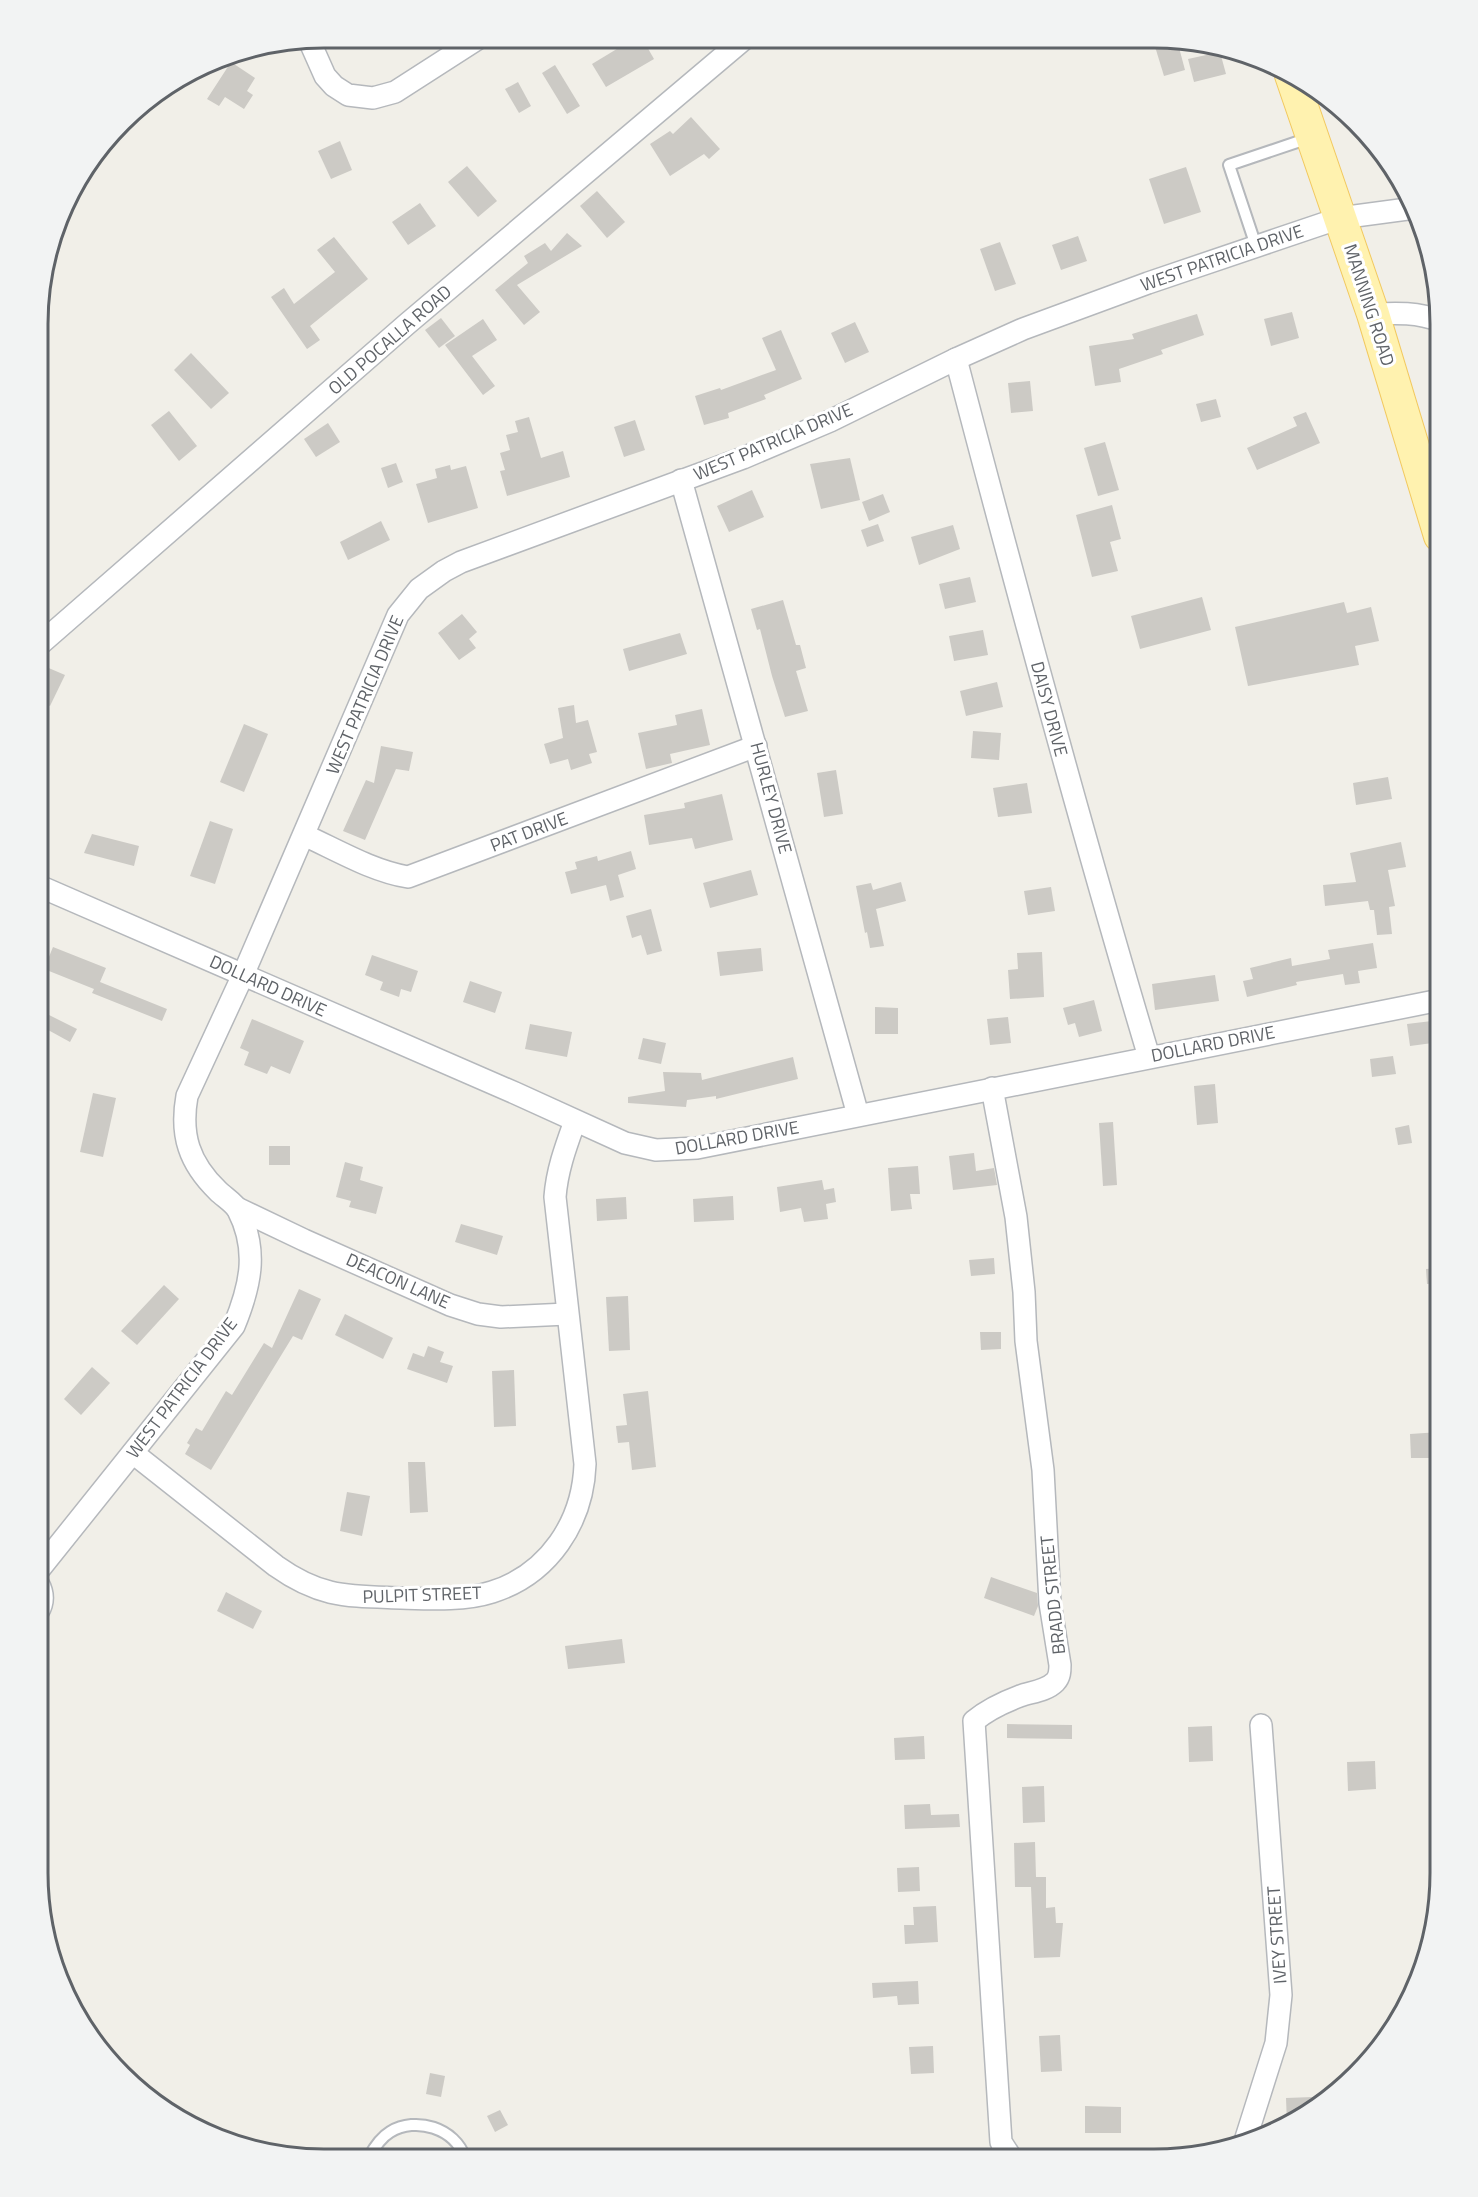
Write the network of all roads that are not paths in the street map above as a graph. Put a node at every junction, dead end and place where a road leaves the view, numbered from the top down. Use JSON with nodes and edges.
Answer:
{"nodes":[{"id":1,"x":463,"y":48,"type":"edge"},
{"id":2,"x":733,"y":48,"type":"edge"},
{"id":3,"x":313,"y":49,"type":"edge"},
{"id":4,"x":1295,"y":87,"type":"edge"},
{"id":5,"x":1312,"y":137,"type":"junction"},
{"id":6,"x":1404,"y":209,"type":"edge"},
{"id":7,"x":1340,"y":218,"type":"junction"},
{"id":8,"x":1256,"y":246,"type":"junction"},
{"id":9,"x":1373,"y":314,"type":"junction"},
{"id":10,"x":1430,"y":317,"type":"edge"},
{"id":11,"x":956,"y":358,"type":"junction"},
{"id":12,"x":681,"y":480,"type":"junction"},
{"id":13,"x":1430,"y":503,"type":"edge"},
{"id":14,"x":48,"y":637,"type":"edge"},
{"id":15,"x":756,"y":746,"type":"junction"},
{"id":16,"x":304,"y":835,"type":"junction"},
{"id":17,"x":48,"y":890,"type":"edge"},
{"id":18,"x":243,"y":975,"type":"junction"},
{"id":19,"x":1430,"y":1002,"type":"edge"},
{"id":20,"x":1149,"y":1057,"type":"junction"},
{"id":21,"x":992,"y":1088,"type":"junction"},
{"id":22,"x":858,"y":1115,"type":"junction"},
{"id":23,"x":575,"y":1121,"type":"junction"},
{"id":24,"x":237,"y":1208,"type":"junction"},
{"id":25,"x":567,"y":1314,"type":"junction"},
{"id":26,"x":133,"y":1453,"type":"junction"},
{"id":27,"x":48,"y":1559,"type":"edge"},
{"id":28,"x":1261,"y":1725,"type":"dead end"},
{"id":29,"x":1248,"y":2132,"type":"edge"},
{"id":30,"x":374,"y":2149,"type":"edge"},
{"id":31,"x":460,"y":2149,"type":"edge"},
{"id":32,"x":1005,"y":2149,"type":"edge"}],
"edges":[{"from":1,"to":3,"type":"street"},
{"from":2,"to":14,"type":"street","name":"OLD POCALLA ROAD"},
{"from":4,"to":5,"type":"main road","name":"MANNING ROAD"},
{"from":5,"to":7,"type":"main road","name":"MANNING ROAD"},
{"from":5,"to":8,"type":"lane"},
{"from":6,"to":7,"type":"street","name":"WEST PATRICIA DRIVE"},
{"from":7,"to":8,"type":"street","name":"WEST PATRICIA DRIVE"},
{"from":7,"to":9,"type":"main road","name":"MANNING ROAD"},
{"from":8,"to":11,"type":"street","name":"WEST PATRICIA DRIVE"},
{"from":9,"to":10,"type":"street"},
{"from":9,"to":13,"type":"main road","name":"MANNING ROAD"},
{"from":11,"to":12,"type":"street","name":"WEST PATRICIA DRIVE"},
{"from":11,"to":20,"type":"street","name":"DAISY DRIVE"},
{"from":12,"to":15,"type":"street","name":"HURLEY DRIVE"},
{"from":12,"to":16,"type":"street","name":"WEST PATRICIA DRIVE"},
{"from":15,"to":16,"type":"street","name":"PAT DRIVE"},
{"from":15,"to":22,"type":"street","name":"HURLEY DRIVE"},
{"from":16,"to":18,"type":"street","name":"WEST PATRICIA DRIVE"},
{"from":17,"to":18,"type":"street","name":"DOLLARD DRIVE"},
{"from":18,"to":23,"type":"street","name":"DOLLARD DRIVE"},
{"from":18,"to":24,"type":"street","name":"WEST PATRICIA DRIVE"},
{"from":19,"to":20,"type":"street","name":"DOLLARD DRIVE"},
{"from":20,"to":21,"type":"street","name":"DOLLARD DRIVE"},
{"from":21,"to":22,"type":"street","name":"DOLLARD DRIVE"},
{"from":21,"to":32,"type":"street","name":"BRADD STREET"},
{"from":22,"to":23,"type":"street","name":"DOLLARD DRIVE"},
{"from":23,"to":25,"type":"street","name":"PULPIT STREET"},
{"from":24,"to":25,"type":"street","name":"DEACON LANE"},
{"from":24,"to":26,"type":"street","name":"WEST PATRICIA DRIVE"},
{"from":25,"to":26,"type":"street","name":"PULPIT STREET"},
{"from":26,"to":27,"type":"street","name":"WEST PATRICIA DRIVE"},
{"from":28,"to":29,"type":"street","name":"IVEY STREET"},
{"from":30,"to":31,"type":"lane"}]}
